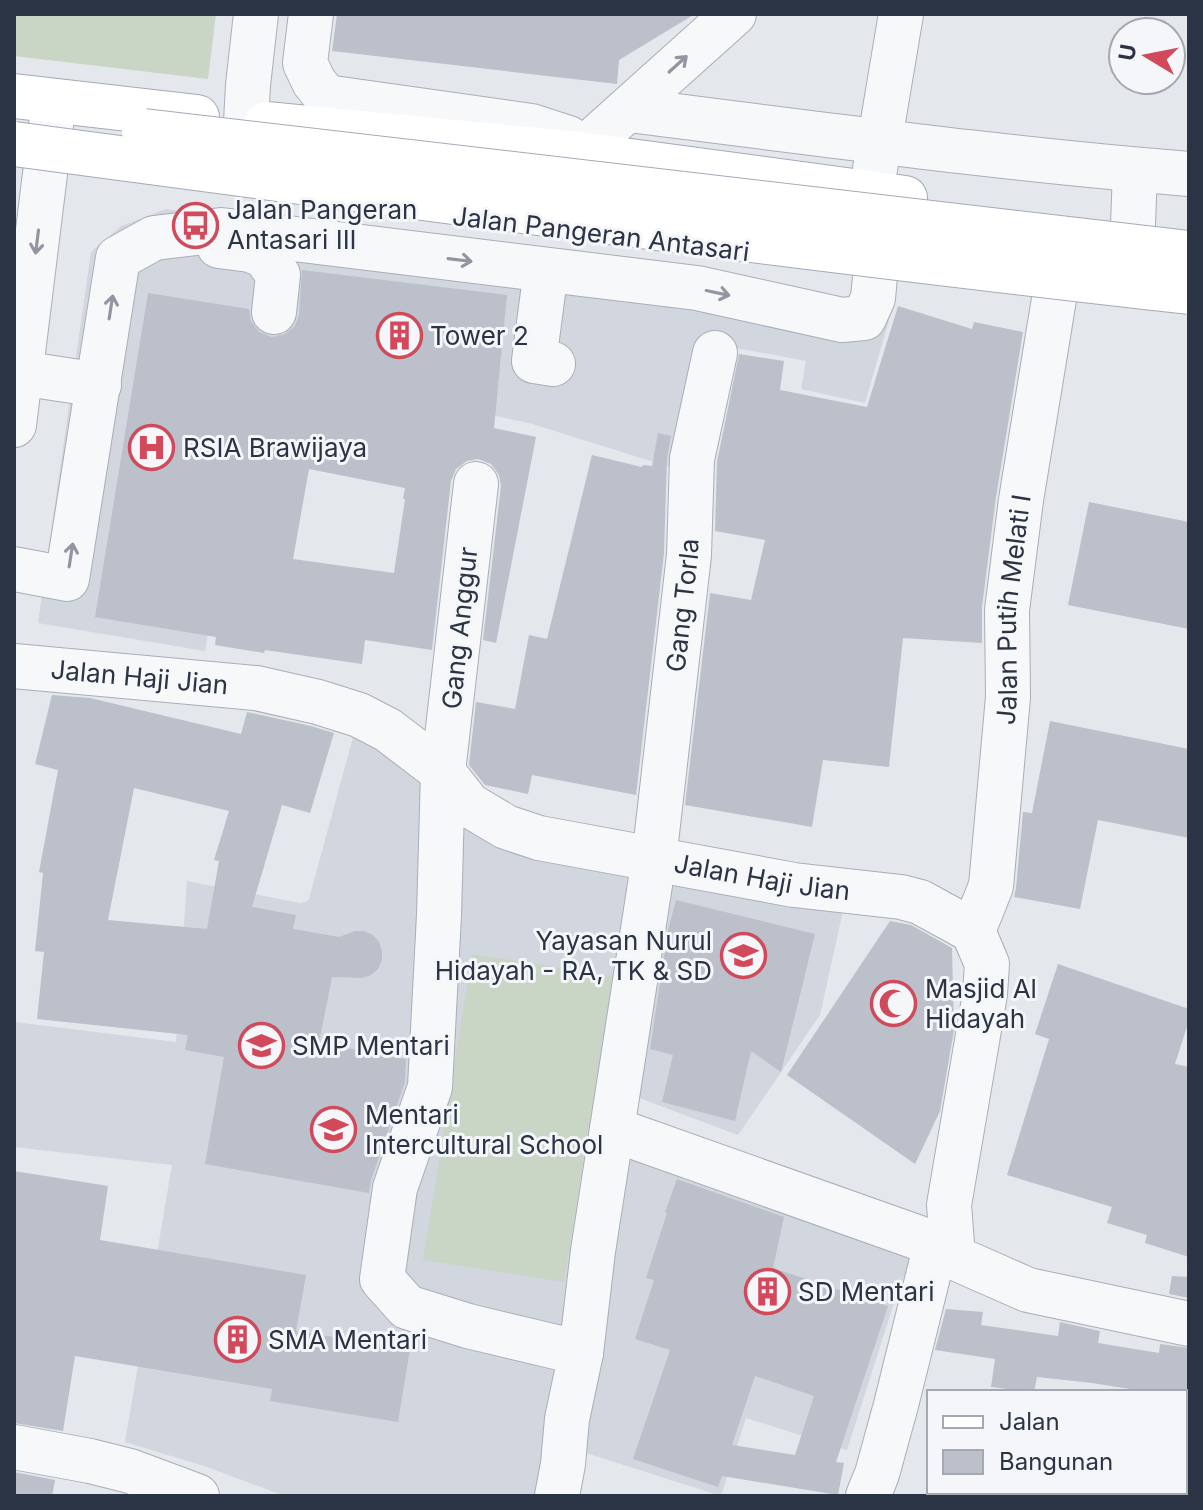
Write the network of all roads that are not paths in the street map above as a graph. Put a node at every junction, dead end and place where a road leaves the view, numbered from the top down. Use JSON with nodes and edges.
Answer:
{"nodes":[{"id":1,"x":256,"y":14,"type":"edge"},
{"id":2,"x":311,"y":14,"type":"edge"},
{"id":3,"x":734,"y":14,"type":"edge"},
{"id":4,"x":901,"y":14,"type":"edge"},
{"id":5,"x":34,"y":98,"type":"edge"},
{"id":6,"x":628,"y":110,"type":"junction"},
{"id":7,"x":14,"y":116,"type":"edge"},
{"id":8,"x":246,"y":122,"type":"junction"},
{"id":9,"x":880,"y":141,"type":"junction"},
{"id":10,"x":578,"y":154,"type":"junction"},
{"id":11,"x":25,"y":157,"type":"edge"},
{"id":12,"x":1135,"y":170,"type":"junction"},
{"id":13,"x":1189,"y":174,"type":"edge"},
{"id":14,"x":871,"y":194,"type":"junction"},
{"id":15,"x":1133,"y":225,"type":"junction"},
{"id":16,"x":1189,"y":232,"type":"edge"},
{"id":17,"x":154,"y":238,"type":"junction"},
{"id":18,"x":1189,"y":253,"type":"edge"},
{"id":19,"x":876,"y":266,"type":"junction"},
{"id":20,"x":546,"y":270,"type":"junction"},
{"id":21,"x":1056,"y":287,"type":"junction"},
{"id":22,"x":1189,"y":292,"type":"edge"},
{"id":23,"x":1189,"y":304,"type":"edge"},
{"id":24,"x":274,"y":312,"type":"dead end"},
{"id":25,"x":715,"y":353,"type":"dead end"},
{"id":26,"x":553,"y":364,"type":"dead end"},
{"id":27,"x":20,"y":373,"type":"junction"},
{"id":28,"x":99,"y":385,"type":"junction"},
{"id":29,"x":14,"y":425,"type":"edge"},
{"id":30,"x":476,"y":484,"type":"dead end"},
{"id":31,"x":14,"y":569,"type":"edge"},
{"id":32,"x":14,"y":666,"type":"edge"},
{"id":33,"x":443,"y":772,"type":"junction"},
{"id":34,"x":654,"y":859,"type":"junction"},
{"id":35,"x":973,"y":931,"type":"junction"},
{"id":36,"x":612,"y":1129,"type":"junction"},
{"id":37,"x":944,"y":1251,"type":"junction"},
{"id":38,"x":1189,"y":1324,"type":"edge"},
{"id":39,"x":581,"y":1353,"type":"junction"},
{"id":40,"x":14,"y":1447,"type":"edge"},
{"id":41,"x":197,"y":1496,"type":"edge"},
{"id":42,"x":557,"y":1496,"type":"edge"},
{"id":43,"x":868,"y":1496,"type":"edge"}],
"edges":[{"from":1,"to":8,"type":"street"},
{"from":2,"to":10,"type":"street"},
{"from":6,"to":3,"type":"street","one_way":true},
{"from":4,"to":9,"type":"street"},
{"from":5,"to":8,"type":"main road"},
{"from":5,"to":11,"type":"street"},
{"from":6,"to":9,"type":"street"},
{"from":6,"to":10,"type":"street"},
{"from":7,"to":18,"type":"main road","bridge":true},
{"from":8,"to":10,"type":"main road"},
{"from":9,"to":12,"type":"street"},
{"from":9,"to":14,"type":"street"},
{"from":10,"to":14,"type":"main road"},
{"from":11,"to":19,"type":"main road","name":"Jalan Pangeran Antasari"},
{"from":11,"to":22,"type":"main road","bridge":true},
{"from":11,"to":27,"type":"street","one_way":true},
{"from":12,"to":13,"type":"street"},
{"from":12,"to":15,"type":"street"},
{"from":14,"to":15,"type":"main road"},
{"from":15,"to":16,"type":"main road"},
{"from":17,"to":20,"type":"street","one_way":true},
{"from":17,"to":24,"type":"street"},
{"from":28,"to":17,"type":"street","one_way":true},
{"from":20,"to":19,"type":"street","one_way":true},
{"from":19,"to":21,"type":"main road","name":"Jalan Pangeran Antasari"},
{"from":20,"to":26,"type":"street"},
{"from":21,"to":23,"type":"main road","name":"Jalan Pangeran Antasari"},
{"from":21,"to":35,"type":"street","name":"Jalan Putih Melati I"},
{"from":25,"to":34,"type":"street","name":"Gang Torla"},
{"from":27,"to":28,"type":"street"},
{"from":27,"to":29,"type":"street"},
{"from":31,"to":28,"type":"street","one_way":true},
{"from":30,"to":33,"type":"street","name":"Gang Anggur"},
{"from":32,"to":33,"type":"street","name":"Jalan Haji Jian"},
{"from":33,"to":34,"type":"street","name":"Jalan Haji Jian"},
{"from":33,"to":39,"type":"street","name":"Gang Anggur"},
{"from":34,"to":35,"type":"street","name":"Jalan Haji Jian"},
{"from":34,"to":36,"type":"street","name":"Gang Torla"},
{"from":35,"to":37,"type":"street"},
{"from":36,"to":37,"type":"street"},
{"from":36,"to":39,"type":"street","name":"Gang Torla"},
{"from":37,"to":38,"type":"street"},
{"from":37,"to":43,"type":"street"},
{"from":39,"to":42,"type":"street","name":"Gang Torla"},
{"from":40,"to":41,"type":"street"}]}
